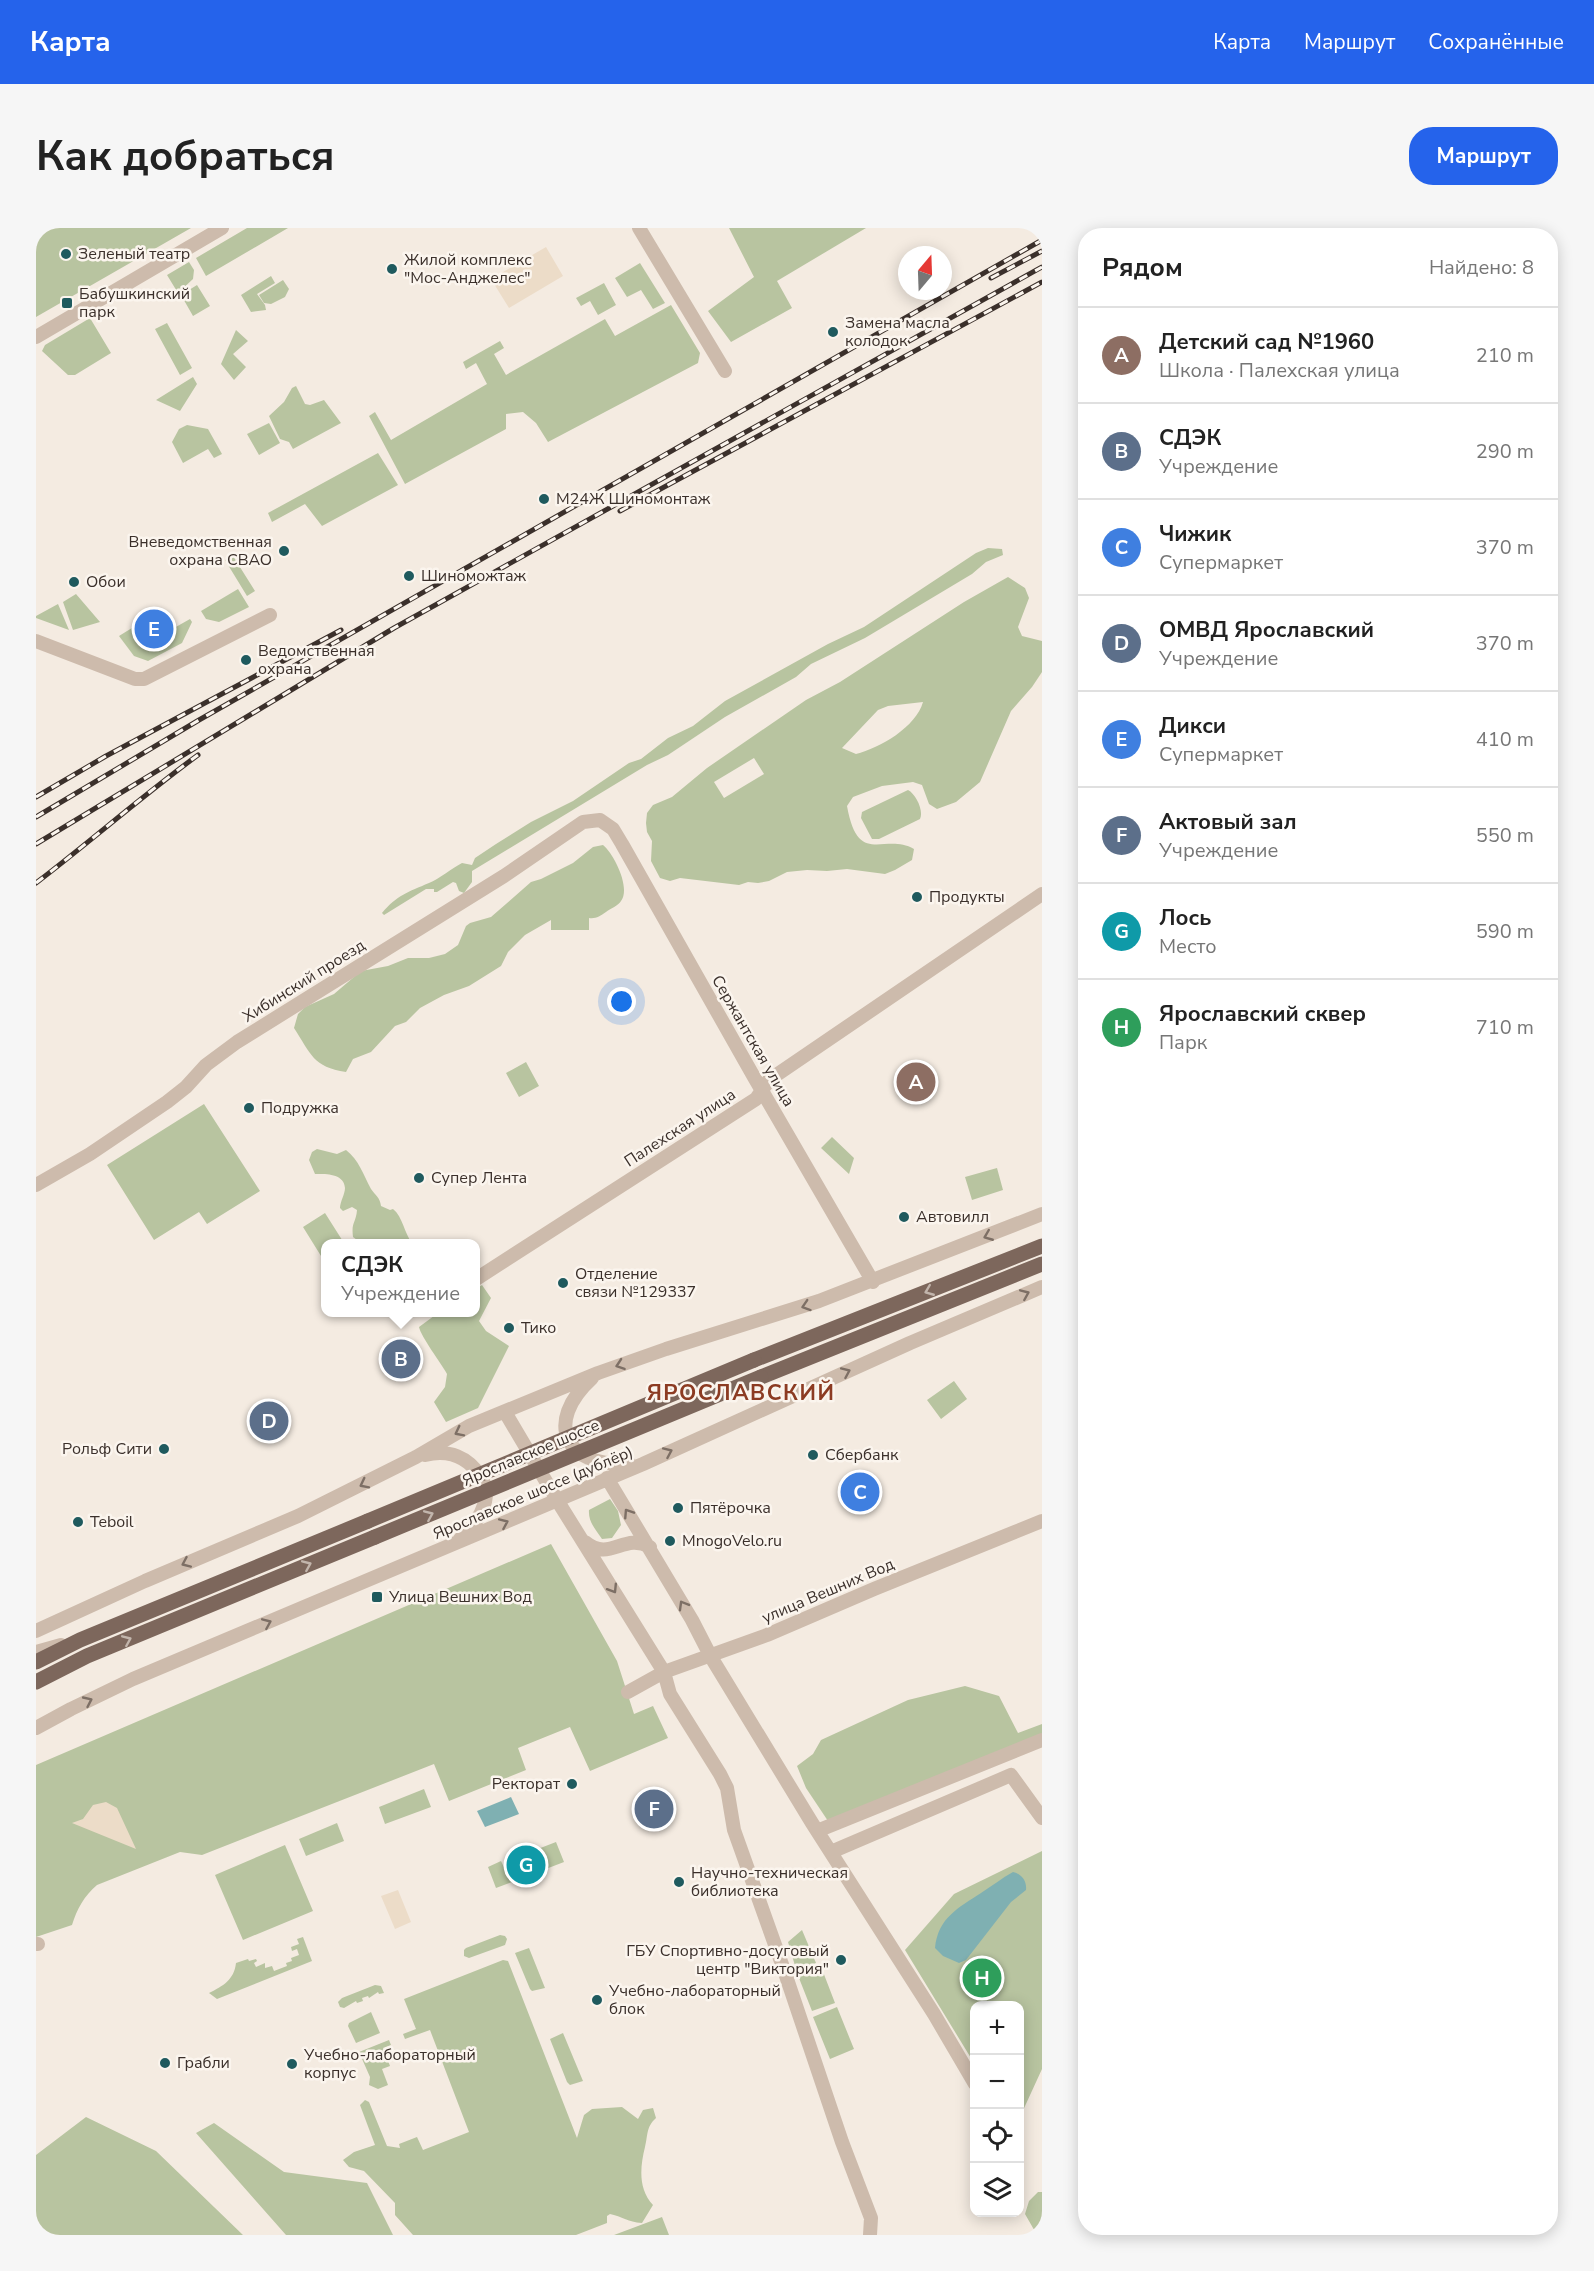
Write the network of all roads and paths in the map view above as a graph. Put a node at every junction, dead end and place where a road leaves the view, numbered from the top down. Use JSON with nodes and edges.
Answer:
{"nodes":[{"id":1,"x":222,"y":228,"type":"edge"},
{"id":2,"x":639,"y":228,"type":"edge"},
{"id":3,"x":36,"y":336,"type":"edge"},
{"id":4,"x":725,"y":371,"type":"dead end"},
{"id":5,"x":270,"y":615,"type":"dead end"},
{"id":6,"x":36,"y":641,"type":"edge"},
{"id":7,"x":600,"y":820,"type":"joint"},
{"id":8,"x":1042,"y":894,"type":"edge"},
{"id":9,"x":762,"y":1090,"type":"junction"},
{"id":10,"x":36,"y":1185,"type":"edge"},
{"id":11,"x":1042,"y":1215,"type":"edge"},
{"id":12,"x":1042,"y":1246,"type":"edge"},
{"id":13,"x":1042,"y":1264,"type":"edge"},
{"id":14,"x":480,"y":1276,"type":"edge"},
{"id":15,"x":873,"y":1281,"type":"junction"},
{"id":16,"x":1042,"y":1287,"type":"edge"},
{"id":17,"x":598,"y":1373,"type":"junction"},
{"id":18,"x":505,"y":1412,"type":"junction"},
{"id":19,"x":416,"y":1457,"type":"junction"},
{"id":20,"x":643,"y":1464,"type":"junction"},
{"id":21,"x":607,"y":1478,"type":"junction"},
{"id":22,"x":557,"y":1500,"type":"junction"},
{"id":23,"x":1042,"y":1521,"type":"edge"},
{"id":24,"x":582,"y":1540,"type":"junction"},
{"id":25,"x":451,"y":1546,"type":"junction"},
{"id":26,"x":650,"y":1547,"type":"junction"},
{"id":27,"x":36,"y":1631,"type":"edge"},
{"id":28,"x":80,"y":1640,"type":"junction"},
{"id":29,"x":36,"y":1652,"type":"edge"},
{"id":30,"x":711,"y":1657,"type":"junction"},
{"id":31,"x":36,"y":1662,"type":"edge"},
{"id":32,"x":664,"y":1672,"type":"junction"},
{"id":33,"x":36,"y":1682,"type":"edge"},
{"id":34,"x":628,"y":1692,"type":"dead end"},
{"id":35,"x":36,"y":1728,"type":"edge"},
{"id":36,"x":1042,"y":1740,"type":"edge"},
{"id":37,"x":1042,"y":1818,"type":"edge"},
{"id":38,"x":817,"y":1831,"type":"junction"},
{"id":39,"x":831,"y":1852,"type":"junction"},
{"id":40,"x":970,"y":2075,"type":"edge"},
{"id":41,"x":870,"y":2235,"type":"edge"}],
"edges":[{"from":1,"to":3,"type":"street"},
{"from":2,"to":4,"type":"street"},
{"from":5,"to":6,"type":"street"},
{"from":7,"to":9,"type":"street","name":"Сержантская улица"},
{"from":7,"to":10,"type":"street","name":"Хибинский проезд"},
{"from":8,"to":9,"type":"street","name":"Палехская улица"},
{"from":9,"to":14,"type":"street","name":"Палехская улица"},
{"from":9,"to":15,"type":"street","name":"Сержантская улица"},
{"from":11,"to":15,"type":"street","one_way":true},
{"from":12,"to":28,"type":"main road","name":"Ярославское шоссе","one_way":true,"bridge":true},
{"from":33,"to":13,"type":"main road","name":"Ярославское шоссе","one_way":true,"bridge":true},
{"from":15,"to":17,"type":"street","one_way":true},
{"from":20,"to":16,"type":"street","name":"Ярославское шоссе (дублёр)","one_way":true},
{"from":17,"to":18,"type":"street"},
{"from":17,"to":20,"type":"street"},
{"from":18,"to":19,"type":"street","one_way":true},
{"from":18,"to":22,"type":"street"},
{"from":19,"to":25,"type":"street"},
{"from":19,"to":27,"type":"street","one_way":true},
{"from":20,"to":21,"type":"street","name":"Ярославское шоссе (дублёр)"},
{"from":21,"to":22,"type":"street","name":"Ярославское шоссе (дублёр)"},
{"from":26,"to":21,"type":"street","one_way":true},
{"from":22,"to":24,"type":"street"},
{"from":25,"to":22,"type":"street","name":"Ярославское шоссе (дублёр)","one_way":true},
{"from":23,"to":30,"type":"street","name":"улица Вешних Вод"},
{"from":24,"to":26,"type":"street"},
{"from":24,"to":32,"type":"street","one_way":true},
{"from":35,"to":25,"type":"street","name":"Ярославское шоссе (дублёр)","one_way":true},
{"from":30,"to":26,"type":"street","one_way":true},
{"from":28,"to":29,"type":"street"},
{"from":28,"to":31,"type":"main road","name":"Ярославское шоссе"},
{"from":30,"to":32,"type":"street","name":"улица Вешних Вод"},
{"from":30,"to":38,"type":"street"},
{"from":32,"to":34,"type":"street","name":"улица Вешних Вод"},
{"from":32,"to":41,"type":"street"},
{"from":36,"to":38,"type":"street"},
{"from":37,"to":39,"type":"street"},
{"from":38,"to":39,"type":"street"},
{"from":39,"to":40,"type":"street"}]}
